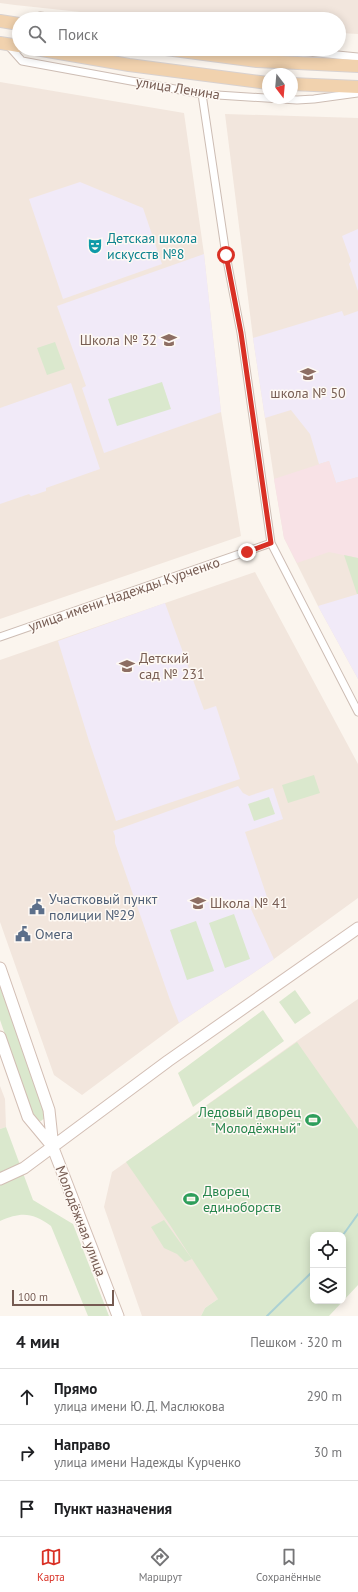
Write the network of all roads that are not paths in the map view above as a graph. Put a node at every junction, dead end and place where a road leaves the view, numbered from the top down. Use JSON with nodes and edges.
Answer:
{"nodes":[{"id":1,"x":0,"y":21,"type":"edge"},
{"id":2,"x":12,"y":23,"type":"edge"},
{"id":3,"x":18,"y":56,"type":"edge"},
{"id":4,"x":77,"y":56,"type":"edge"},
{"id":5,"x":215,"y":56,"type":"edge"},
{"id":6,"x":346,"y":56,"type":"edge"},
{"id":7,"x":358,"y":57,"type":"edge"},
{"id":8,"x":358,"y":66,"type":"edge"},
{"id":9,"x":262,"y":82,"type":"edge"},
{"id":10,"x":298,"y":84,"type":"edge"},
{"id":11,"x":358,"y":87,"type":"edge"},
{"id":12,"x":358,"y":93,"type":"edge"},
{"id":13,"x":202,"y":94,"type":"junction"},
{"id":14,"x":271,"y":543,"type":"junction"},
{"id":15,"x":0,"y":637,"type":"edge"},
{"id":16,"x":358,"y":712,"type":"edge"},
{"id":17,"x":358,"y":928,"type":"edge"},
{"id":18,"x":0,"y":968,"type":"edge"},
{"id":19,"x":0,"y":1037,"type":"edge"},
{"id":20,"x":53,"y":1148,"type":"junction"},
{"id":21,"x":0,"y":1179,"type":"edge"},
{"id":22,"x":118,"y":1316,"type":"edge"}],
"edges":[{"from":1,"to":2,"type":"main road"},
{"from":3,"to":13,"type":"street","name":"улица Ленина"},
{"from":4,"to":9,"type":"main road","name":"улица Ленина"},
{"from":5,"to":8,"type":"main road"},
{"from":6,"to":7,"type":"street"},
{"from":10,"to":11,"type":"main road"},
{"from":12,"to":13,"type":"street","name":"улица Ленина"},
{"from":13,"to":14,"type":"street"},
{"from":14,"to":15,"type":"street","name":"улица имени Надежды Курченко"},
{"from":14,"to":16,"type":"street"},
{"from":17,"to":20,"type":"main road"},
{"from":18,"to":20,"type":"main road","name":"Молодёжная улица"},
{"from":19,"to":20,"type":"main road","name":"Молодёжная улица"},
{"from":20,"to":21,"type":"main road"},
{"from":20,"to":22,"type":"main road","name":"Молодёжная улица"}]}
